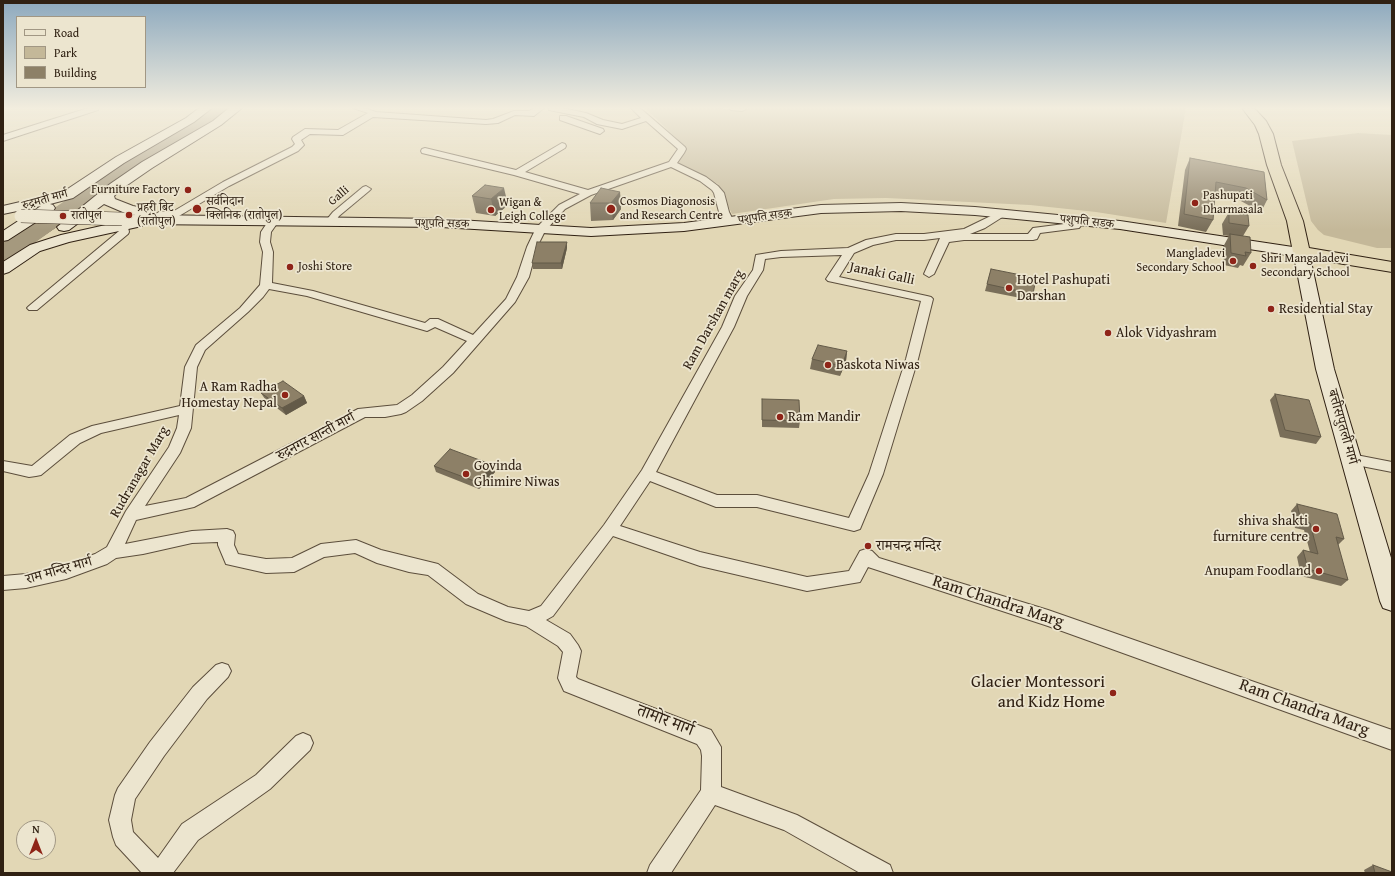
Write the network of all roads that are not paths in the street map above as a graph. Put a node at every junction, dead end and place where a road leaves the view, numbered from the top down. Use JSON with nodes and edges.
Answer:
{"nodes":[{"id":1,"x":139,"y":149,"type":"edge"},
{"id":2,"x":174,"y":149,"type":"edge"},
{"id":3,"x":295,"y":149,"type":"edge"},
{"id":4,"x":557,"y":149,"type":"edge"},
{"id":5,"x":682,"y":149,"type":"edge"},
{"id":6,"x":1270,"y":149,"type":"edge"},
{"id":7,"x":425,"y":151,"type":"dead end"},
{"id":8,"x":672,"y":164,"type":"junction"},
{"id":9,"x":517,"y":173,"type":"junction"},
{"id":10,"x":366,"y":189,"type":"dead end"},
{"id":11,"x":588,"y":193,"type":"junction"},
{"id":12,"x":68,"y":195,"type":"junction"},
{"id":13,"x":108,"y":195,"type":"junction"},
{"id":14,"x":3,"y":210,"type":"edge"},
{"id":15,"x":1001,"y":214,"type":"junction"},
{"id":16,"x":3,"y":216,"type":"edge"},
{"id":17,"x":157,"y":217,"type":"junction"},
{"id":18,"x":1080,"y":221,"type":"junction"},
{"id":19,"x":273,"y":222,"type":"junction"},
{"id":20,"x":729,"y":222,"type":"junction"},
{"id":21,"x":123,"y":223,"type":"junction"},
{"id":22,"x":330,"y":223,"type":"junction"},
{"id":23,"x":540,"y":230,"type":"junction"},
{"id":24,"x":3,"y":237,"type":"edge"},
{"id":25,"x":35,"y":248,"type":"junction"},
{"id":26,"x":850,"y":251,"type":"junction"},
{"id":27,"x":1301,"y":252,"type":"junction"},
{"id":28,"x":1392,"y":267,"type":"edge"},
{"id":29,"x":3,"y":269,"type":"edge"},
{"id":30,"x":929,"y":274,"type":"dead end"},
{"id":31,"x":266,"y":285,"type":"junction"},
{"id":32,"x":33,"y":308,"type":"dead end"},
{"id":33,"x":475,"y":340,"type":"junction"},
{"id":34,"x":186,"y":409,"type":"junction"},
{"id":35,"x":1351,"y":459,"type":"junction"},
{"id":36,"x":3,"y":466,"type":"edge"},
{"id":37,"x":1392,"y":467,"type":"edge"},
{"id":38,"x":647,"y":474,"type":"junction"},
{"id":39,"x":131,"y":516,"type":"junction"},
{"id":40,"x":610,"y":529,"type":"junction"},
{"id":41,"x":113,"y":552,"type":"junction"},
{"id":42,"x":3,"y":583,"type":"edge"},
{"id":43,"x":1392,"y":601,"type":"edge"},
{"id":44,"x":530,"y":619,"type":"junction"},
{"id":45,"x":222,"y":671,"type":"dead end"},
{"id":46,"x":1392,"y":740,"type":"edge"},
{"id":47,"x":303,"y":743,"type":"dead end"},
{"id":48,"x":712,"y":793,"type":"junction"},
{"id":49,"x":153,"y":873,"type":"edge"},
{"id":50,"x":160,"y":873,"type":"edge"},
{"id":51,"x":658,"y":873,"type":"edge"},
{"id":52,"x":882,"y":873,"type":"edge"}],
"edges":[{"from":1,"to":12,"type":"main road","name":"रुद्रमती मार्ग"},
{"from":2,"to":13,"type":"main road"},
{"from":3,"to":17,"type":"street"},
{"from":4,"to":9,"type":"street"},
{"from":5,"to":8,"type":"street"},
{"from":6,"to":27,"type":"highway"},
{"from":7,"to":9,"type":"street"},
{"from":8,"to":11,"type":"street","name":"रुद्रनगर सान्ती मार्ग"},
{"from":8,"to":20,"type":"street"},
{"from":9,"to":11,"type":"street"},
{"from":10,"to":22,"type":"street","name":"Galli"},
{"from":11,"to":23,"type":"street","name":"रुद्रनगर सान्ती मार्ग"},
{"from":12,"to":14,"type":"main road","name":"रुद्रमती मार्ग"},
{"from":12,"to":24,"type":"main road"},
{"from":13,"to":17,"type":"main road"},
{"from":13,"to":25,"type":"main road"},
{"from":15,"to":18,"type":"main road","name":"पशुपति सडक"},
{"from":15,"to":20,"type":"main road","name":"पशुपति सडक"},
{"from":15,"to":26,"type":"street","name":"Janaki Galli"},
{"from":16,"to":21,"type":"main road","bridge":true},
{"from":17,"to":19,"type":"main road","name":"पशुपति सडक"},
{"from":17,"to":21,"type":"main road"},
{"from":18,"to":27,"type":"main road","name":"पशुपति सडक"},
{"from":18,"to":30,"type":"street"},
{"from":19,"to":22,"type":"main road","name":"पशुपति सडक"},
{"from":19,"to":31,"type":"street"},
{"from":20,"to":23,"type":"main road","name":"पशुपति सडक"},
{"from":21,"to":25,"type":"main road"},
{"from":21,"to":32,"type":"street"},
{"from":22,"to":23,"type":"main road","name":"पशुपति सडक"},
{"from":23,"to":33,"type":"street","name":"रुद्रनगर सान्ती मार्ग"},
{"from":25,"to":29,"type":"main road"},
{"from":26,"to":38,"type":"street","name":"Ram Darshan marg"},
{"from":26,"to":38,"type":"street","name":"Janaki Galli"},
{"from":27,"to":28,"type":"highway"},
{"from":27,"to":35,"type":"main road","name":"बत्तीसपुतली मार्ग"},
{"from":31,"to":33,"type":"street"},
{"from":31,"to":34,"type":"street","name":"Rudranagar Marg"},
{"from":33,"to":39,"type":"street","name":"रुद्रनगर सान्ती मार्ग"},
{"from":34,"to":36,"type":"street"},
{"from":34,"to":39,"type":"street","name":"Rudranagar Marg"},
{"from":35,"to":37,"type":"street"},
{"from":35,"to":43,"type":"main road","name":"बत्तीसपुतली मार्ग"},
{"from":38,"to":40,"type":"street"},
{"from":39,"to":41,"type":"street","name":"Rudranagar Marg"},
{"from":40,"to":44,"type":"street"},
{"from":40,"to":46,"type":"street","name":"Ram Chandra Marg"},
{"from":41,"to":42,"type":"street","name":"राम मन्दिर मार्ग"},
{"from":41,"to":44,"type":"street","name":"राम मन्दिर मार्ग"},
{"from":44,"to":48,"type":"street","name":"तामोर मार्ग"},
{"from":45,"to":49,"type":"street"},
{"from":47,"to":50,"type":"street"},
{"from":48,"to":51,"type":"street"},
{"from":48,"to":52,"type":"street"}]}
